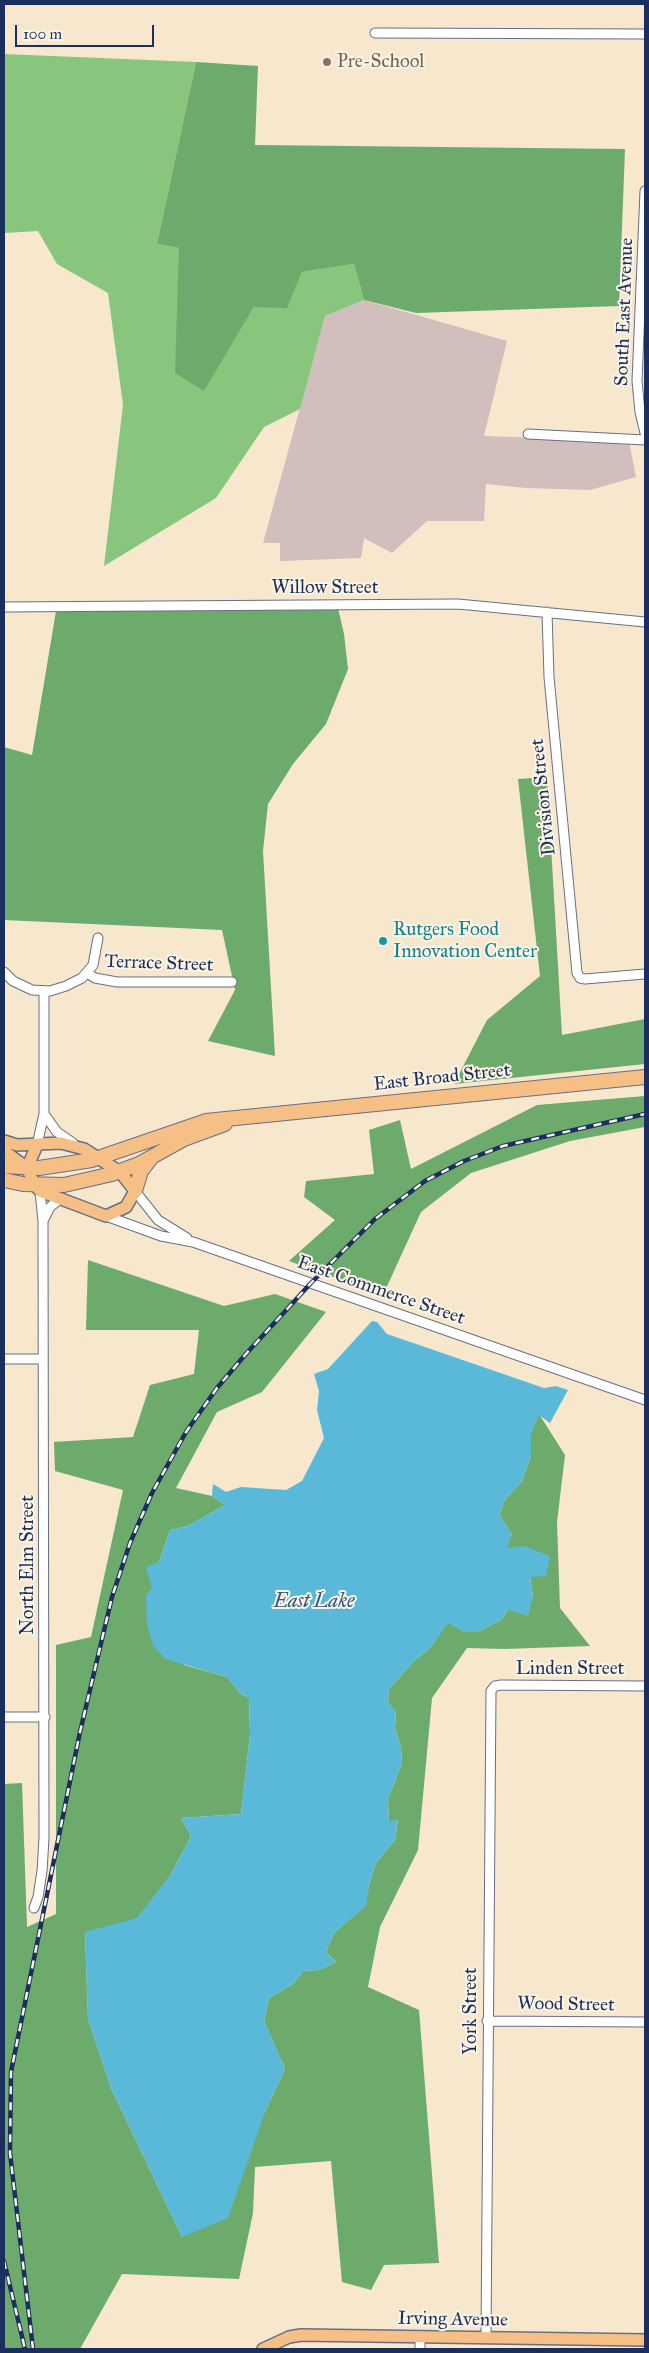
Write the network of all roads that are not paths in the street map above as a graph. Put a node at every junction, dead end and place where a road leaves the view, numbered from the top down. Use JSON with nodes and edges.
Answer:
{"nodes":[{"id":1,"x":375,"y":33,"type":"dead end"},
{"id":2,"x":645,"y":34,"type":"edge"},
{"id":3,"x":645,"y":191,"type":"edge"},
{"id":4,"x":642,"y":364,"type":"edge"},
{"id":5,"x":645,"y":433,"type":"edge"},
{"id":6,"x":528,"y":434,"type":"dead end"},
{"id":7,"x":645,"y":440,"type":"edge"},
{"id":8,"x":4,"y":607,"type":"edge"},
{"id":9,"x":547,"y":612,"type":"junction"},
{"id":10,"x":645,"y":622,"type":"edge"},
{"id":11,"x":98,"y":938,"type":"dead end"},
{"id":12,"x":4,"y":972,"type":"edge"},
{"id":13,"x":87,"y":973,"type":"junction"},
{"id":14,"x":645,"y":974,"type":"edge"},
{"id":15,"x":232,"y":982,"type":"dead end"},
{"id":16,"x":44,"y":992,"type":"junction"},
{"id":17,"x":645,"y":1077,"type":"edge"},
{"id":18,"x":44,"y":1114,"type":"junction"},
{"id":19,"x":4,"y":1142,"type":"edge"},
{"id":20,"x":38,"y":1145,"type":"junction"},
{"id":21,"x":157,"y":1148,"type":"junction"},
{"id":22,"x":84,"y":1149,"type":"junction"},
{"id":23,"x":4,"y":1150,"type":"edge"},
{"id":24,"x":99,"y":1157,"type":"junction"},
{"id":25,"x":4,"y":1166,"type":"edge"},
{"id":26,"x":27,"y":1168,"type":"junction"},
{"id":27,"x":120,"y":1172,"type":"junction"},
{"id":28,"x":4,"y":1180,"type":"edge"},
{"id":29,"x":38,"y":1188,"type":"junction"},
{"id":30,"x":135,"y":1191,"type":"junction"},
{"id":31,"x":60,"y":1199,"type":"junction"},
{"id":32,"x":106,"y":1216,"type":"junction"},
{"id":33,"x":43,"y":1221,"type":"junction"},
{"id":34,"x":193,"y":1242,"type":"junction"},
{"id":35,"x":4,"y":1359,"type":"edge"},
{"id":36,"x":43,"y":1359,"type":"junction"},
{"id":37,"x":645,"y":1400,"type":"edge"},
{"id":38,"x":495,"y":1686,"type":"joint"},
{"id":39,"x":645,"y":1686,"type":"edge"},
{"id":40,"x":4,"y":1717,"type":"edge"},
{"id":41,"x":45,"y":1717,"type":"junction"},
{"id":42,"x":34,"y":1908,"type":"dead end"},
{"id":43,"x":487,"y":2021,"type":"junction"},
{"id":44,"x":645,"y":2022,"type":"edge"},
{"id":45,"x":420,"y":2336,"type":"junction"},
{"id":46,"x":486,"y":2338,"type":"junction"},
{"id":47,"x":645,"y":2340,"type":"edge"},
{"id":48,"x":263,"y":2349,"type":"edge"},
{"id":49,"x":420,"y":2349,"type":"edge"}],
"edges":[{"from":1,"to":2,"type":"street"},
{"from":3,"to":4,"type":"street","name":"South East Avenue"},
{"from":4,"to":5,"type":"street","name":"South East Avenue"},
{"from":6,"to":7,"type":"street"},
{"from":8,"to":9,"type":"street","name":"Willow Street"},
{"from":9,"to":10,"type":"street","name":"Willow Street"},
{"from":9,"to":14,"type":"street","name":"Division Street"},
{"from":11,"to":13,"type":"street"},
{"from":12,"to":16,"type":"street"},
{"from":13,"to":15,"type":"street","name":"Terrace Street"},
{"from":13,"to":16,"type":"street"},
{"from":16,"to":18,"type":"street"},
{"from":17,"to":21,"type":"highway","name":"East Broad Street"},
{"from":18,"to":20,"type":"street"},
{"from":18,"to":22,"type":"street"},
{"from":19,"to":20,"type":"main road"},
{"from":20,"to":22,"type":"main road"},
{"from":20,"to":26,"type":"main road"},
{"from":21,"to":24,"type":"highway","name":"East Broad Street"},
{"from":21,"to":27,"type":"highway","name":"East Broad Street"},
{"from":21,"to":30,"type":"highway"},
{"from":22,"to":24,"type":"main road"},
{"from":23,"to":26,"type":"main road"},
{"from":24,"to":26,"type":"highway","name":"East Broad Street"},
{"from":24,"to":27,"type":"main road"},
{"from":25,"to":26,"type":"highway","name":"East Broad Street"},
{"from":26,"to":29,"type":"main road"},
{"from":27,"to":29,"type":"highway","name":"East Broad Street"},
{"from":27,"to":30,"type":"main road"},
{"from":28,"to":29,"type":"highway","name":"East Broad Street"},
{"from":29,"to":31,"type":"main road"},
{"from":29,"to":33,"type":"street","name":"North Elm Street"},
{"from":30,"to":32,"type":"main road"},
{"from":30,"to":34,"type":"street"},
{"from":31,"to":32,"type":"main road"},
{"from":31,"to":33,"type":"street"},
{"from":32,"to":34,"type":"street","name":"East Commerce Street"},
{"from":33,"to":36,"type":"street","name":"North Elm Street"},
{"from":34,"to":37,"type":"street","name":"East Commerce Street"},
{"from":35,"to":36,"type":"street"},
{"from":36,"to":41,"type":"street","name":"North Elm Street"},
{"from":38,"to":39,"type":"street","name":"Linden Street"},
{"from":38,"to":43,"type":"street","name":"York Street"},
{"from":40,"to":41,"type":"street"},
{"from":41,"to":42,"type":"street","name":"North Elm Street"},
{"from":43,"to":44,"type":"street","name":"Wood Street"},
{"from":43,"to":46,"type":"street","name":"York Street"},
{"from":45,"to":46,"type":"main road","name":"Irving Avenue"},
{"from":45,"to":48,"type":"main road","name":"Irving Avenue"},
{"from":45,"to":49,"type":"street"},
{"from":46,"to":47,"type":"main road","name":"Irving Avenue"}]}
